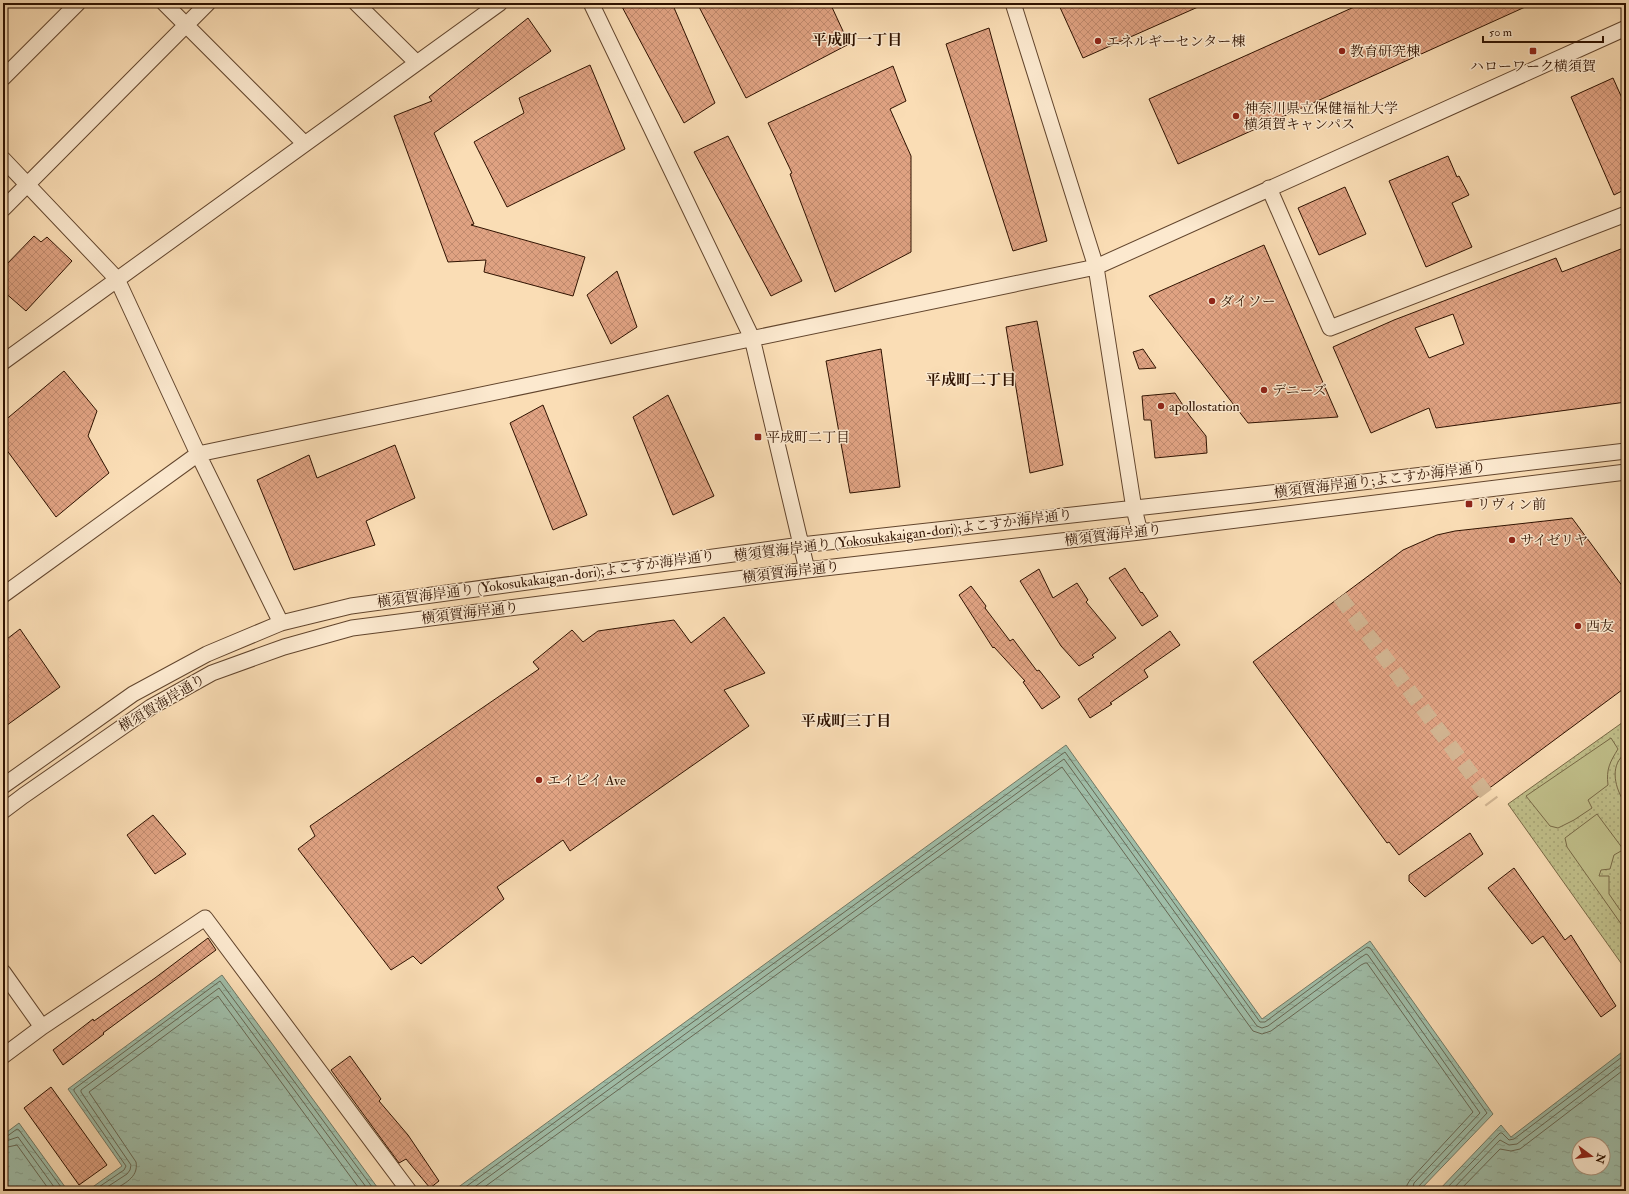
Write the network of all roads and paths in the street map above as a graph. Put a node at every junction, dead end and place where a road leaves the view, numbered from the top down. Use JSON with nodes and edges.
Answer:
{"nodes":[{"id":1,"x":78,"y":3,"type":"edge"},
{"id":2,"x":164,"y":3,"type":"edge"},
{"id":3,"x":208,"y":3,"type":"edge"},
{"id":4,"x":356,"y":3,"type":"edge"},
{"id":5,"x":500,"y":3,"type":"edge"},
{"id":6,"x":591,"y":3,"type":"edge"},
{"id":7,"x":1013,"y":3,"type":"edge"},
{"id":8,"x":186,"y":25,"type":"junction"},
{"id":9,"x":1626,"y":28,"type":"edge"},
{"id":10,"x":417,"y":63,"type":"junction"},
{"id":11,"x":3,"y":78,"type":"edge"},
{"id":12,"x":305,"y":144,"type":"junction"},
{"id":13,"x":3,"y":159,"type":"edge"},
{"id":14,"x":27,"y":185,"type":"junction"},
{"id":15,"x":1269,"y":188,"type":"junction"},
{"id":16,"x":3,"y":209,"type":"edge"},
{"id":17,"x":1626,"y":214,"type":"edge"},
{"id":18,"x":1096,"y":267,"type":"junction"},
{"id":19,"x":117,"y":279,"type":"junction"},
{"id":20,"x":752,"y":338,"type":"junction"},
{"id":21,"x":3,"y":362,"type":"edge"},
{"id":22,"x":1626,"y":451,"type":"edge"},
{"id":23,"x":198,"y":454,"type":"junction"},
{"id":24,"x":1626,"y":472,"type":"edge"},
{"id":25,"x":1134,"y":509,"type":"junction"},
{"id":26,"x":1140,"y":532,"type":"junction"},
{"id":27,"x":801,"y":545,"type":"junction"},
{"id":28,"x":807,"y":570,"type":"junction"},
{"id":29,"x":3,"y":595,"type":"edge"},
{"id":30,"x":282,"y":623,"type":"junction"},
{"id":31,"x":3,"y":786,"type":"edge"},
{"id":32,"x":3,"y":811,"type":"edge"},
{"id":33,"x":3,"y":972,"type":"edge"},
{"id":34,"x":42,"y":1027,"type":"junction"},
{"id":35,"x":3,"y":1056,"type":"edge"},
{"id":36,"x":409,"y":1191,"type":"edge"}],
"edges":[{"from":1,"to":11,"type":"street"},
{"from":2,"to":8,"type":"street"},
{"from":3,"to":8,"type":"street"},
{"from":4,"to":10,"type":"street"},
{"from":5,"to":10,"type":"street"},
{"from":6,"to":20,"type":"street"},
{"from":7,"to":18,"type":"street"},
{"from":8,"to":12,"type":"street"},
{"from":8,"to":14,"type":"street"},
{"from":9,"to":15,"type":"street"},
{"from":10,"to":12,"type":"street"},
{"from":12,"to":19,"type":"street"},
{"from":13,"to":14,"type":"street"},
{"from":14,"to":16,"type":"street"},
{"from":14,"to":19,"type":"street"},
{"from":15,"to":17,"type":"street"},
{"from":15,"to":18,"type":"street"},
{"from":18,"to":20,"type":"street"},
{"from":18,"to":25,"type":"street"},
{"from":19,"to":21,"type":"street"},
{"from":19,"to":23,"type":"street"},
{"from":20,"to":23,"type":"street"},
{"from":20,"to":27,"type":"street"},
{"from":22,"to":25,"type":"street","name":"横須賀海岸通り;よこすか海岸通り"},
{"from":23,"to":29,"type":"street"},
{"from":23,"to":30,"type":"street"},
{"from":24,"to":26,"type":"street","name":"横須賀海岸通り"},
{"from":25,"to":26,"type":"street"},
{"from":25,"to":27,"type":"street","name":"横須賀海岸通り (Yokosukakaigan-dori);よこすか海岸通り"},
{"from":26,"to":28,"type":"street","name":"横須賀海岸通り"},
{"from":27,"to":28,"type":"street"},
{"from":27,"to":30,"type":"street","name":"横須賀海岸通り (Yokosukakaigan-dori);よこすか海岸通り"},
{"from":28,"to":32,"type":"street","name":"横須賀海岸通り"},
{"from":30,"to":31,"type":"street","name":"横須賀海岸通り (Yokosukakaigan-dori);よこすか海岸通り"},
{"from":33,"to":34,"type":"street"},
{"from":34,"to":35,"type":"street"},
{"from":34,"to":36,"type":"street"}]}
